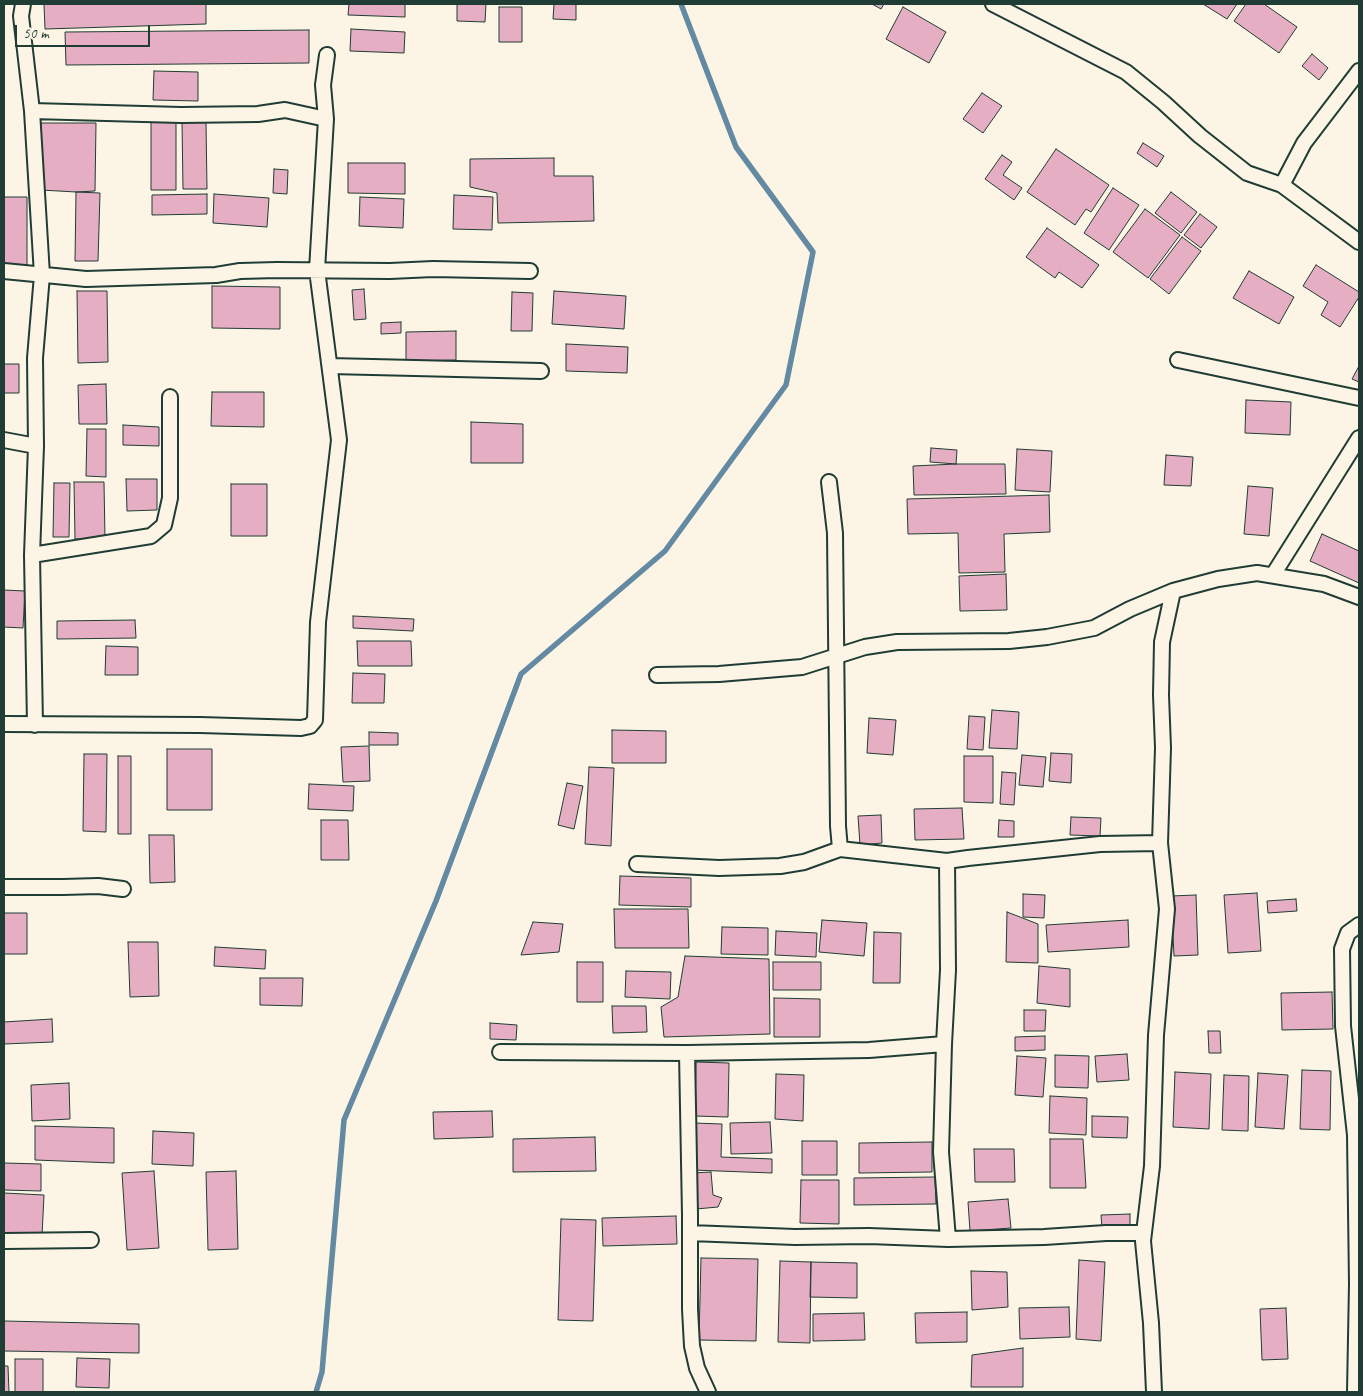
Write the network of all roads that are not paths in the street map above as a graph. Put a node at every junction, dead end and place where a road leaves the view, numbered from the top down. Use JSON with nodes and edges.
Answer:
{"nodes":[{"id":1,"x":23,"y":4,"type":"edge"},
{"id":2,"x":993,"y":4,"type":"edge"},
{"id":3,"x":327,"y":55,"type":"dead end"},
{"id":4,"x":1359,"y":71,"type":"edge"},
{"id":5,"x":32,"y":111,"type":"junction"},
{"id":6,"x":326,"y":119,"type":"junction"},
{"id":7,"x":1282,"y":185,"type":"junction"},
{"id":8,"x":1359,"y":242,"type":"edge"},
{"id":9,"x":317,"y":270,"type":"junction"},
{"id":10,"x":4,"y":271,"type":"edge"},
{"id":11,"x":530,"y":271,"type":"dead end"},
{"id":12,"x":42,"y":276,"type":"junction"},
{"id":13,"x":1178,"y":360,"type":"dead end"},
{"id":14,"x":330,"y":366,"type":"junction"},
{"id":15,"x":541,"y":371,"type":"dead end"},
{"id":16,"x":170,"y":397,"type":"dead end"},
{"id":17,"x":1359,"y":398,"type":"edge"},
{"id":18,"x":1359,"y":438,"type":"edge"},
{"id":19,"x":4,"y":440,"type":"edge"},
{"id":20,"x":36,"y":446,"type":"junction"},
{"id":21,"x":829,"y":482,"type":"dead end"},
{"id":22,"x":32,"y":554,"type":"junction"},
{"id":23,"x":1273,"y":575,"type":"junction"},
{"id":24,"x":1173,"y":590,"type":"junction"},
{"id":25,"x":1359,"y":596,"type":"edge"},
{"id":26,"x":835,"y":656,"type":"junction"},
{"id":27,"x":657,"y":675,"type":"dead end"},
{"id":28,"x":4,"y":724,"type":"edge"},
{"id":29,"x":35,"y":724,"type":"junction"},
{"id":30,"x":1160,"y":843,"type":"junction"},
{"id":31,"x":840,"y":849,"type":"junction"},
{"id":32,"x":947,"y":861,"type":"junction"},
{"id":33,"x":637,"y":864,"type":"dead end"},
{"id":34,"x":4,"y":887,"type":"edge"},
{"id":35,"x":123,"y":889,"type":"dead end"},
{"id":36,"x":1359,"y":925,"type":"edge"},
{"id":37,"x":944,"y":1044,"type":"junction"},
{"id":38,"x":500,"y":1052,"type":"dead end"},
{"id":39,"x":686,"y":1053,"type":"junction"},
{"id":40,"x":690,"y":1233,"type":"junction"},
{"id":41,"x":1144,"y":1233,"type":"junction"},
{"id":42,"x":948,"y":1239,"type":"junction"},
{"id":43,"x":91,"y":1240,"type":"dead end"},
{"id":44,"x":4,"y":1241,"type":"edge"},
{"id":45,"x":1358,"y":1252,"type":"edge"},
{"id":46,"x":708,"y":1392,"type":"edge"},
{"id":47,"x":1154,"y":1392,"type":"edge"},
{"id":48,"x":1355,"y":1392,"type":"edge"}],
"edges":[{"from":1,"to":5,"type":"street"},
{"from":2,"to":7,"type":"street"},
{"from":3,"to":6,"type":"street"},
{"from":4,"to":7,"type":"street"},
{"from":5,"to":6,"type":"street"},
{"from":5,"to":12,"type":"street"},
{"from":6,"to":9,"type":"street"},
{"from":7,"to":8,"type":"street"},
{"from":9,"to":11,"type":"street"},
{"from":9,"to":12,"type":"street"},
{"from":9,"to":14,"type":"street"},
{"from":10,"to":12,"type":"street"},
{"from":12,"to":20,"type":"street"},
{"from":13,"to":17,"type":"street"},
{"from":14,"to":15,"type":"street"},
{"from":14,"to":29,"type":"street"},
{"from":16,"to":22,"type":"street"},
{"from":18,"to":23,"type":"street"},
{"from":19,"to":20,"type":"street"},
{"from":20,"to":22,"type":"street"},
{"from":21,"to":26,"type":"street"},
{"from":22,"to":29,"type":"street"},
{"from":23,"to":24,"type":"street"},
{"from":23,"to":25,"type":"street"},
{"from":24,"to":26,"type":"street"},
{"from":24,"to":30,"type":"street"},
{"from":26,"to":27,"type":"street"},
{"from":26,"to":31,"type":"street"},
{"from":28,"to":29,"type":"street"},
{"from":30,"to":32,"type":"street"},
{"from":30,"to":41,"type":"street"},
{"from":31,"to":32,"type":"street"},
{"from":31,"to":33,"type":"street"},
{"from":32,"to":37,"type":"street"},
{"from":34,"to":35,"type":"street"},
{"from":36,"to":45,"type":"street"},
{"from":37,"to":39,"type":"street"},
{"from":37,"to":42,"type":"street"},
{"from":38,"to":39,"type":"street"},
{"from":39,"to":40,"type":"street"},
{"from":40,"to":42,"type":"street"},
{"from":40,"to":46,"type":"street"},
{"from":41,"to":42,"type":"street"},
{"from":41,"to":47,"type":"street"},
{"from":43,"to":44,"type":"street"},
{"from":45,"to":48,"type":"street"}]}
